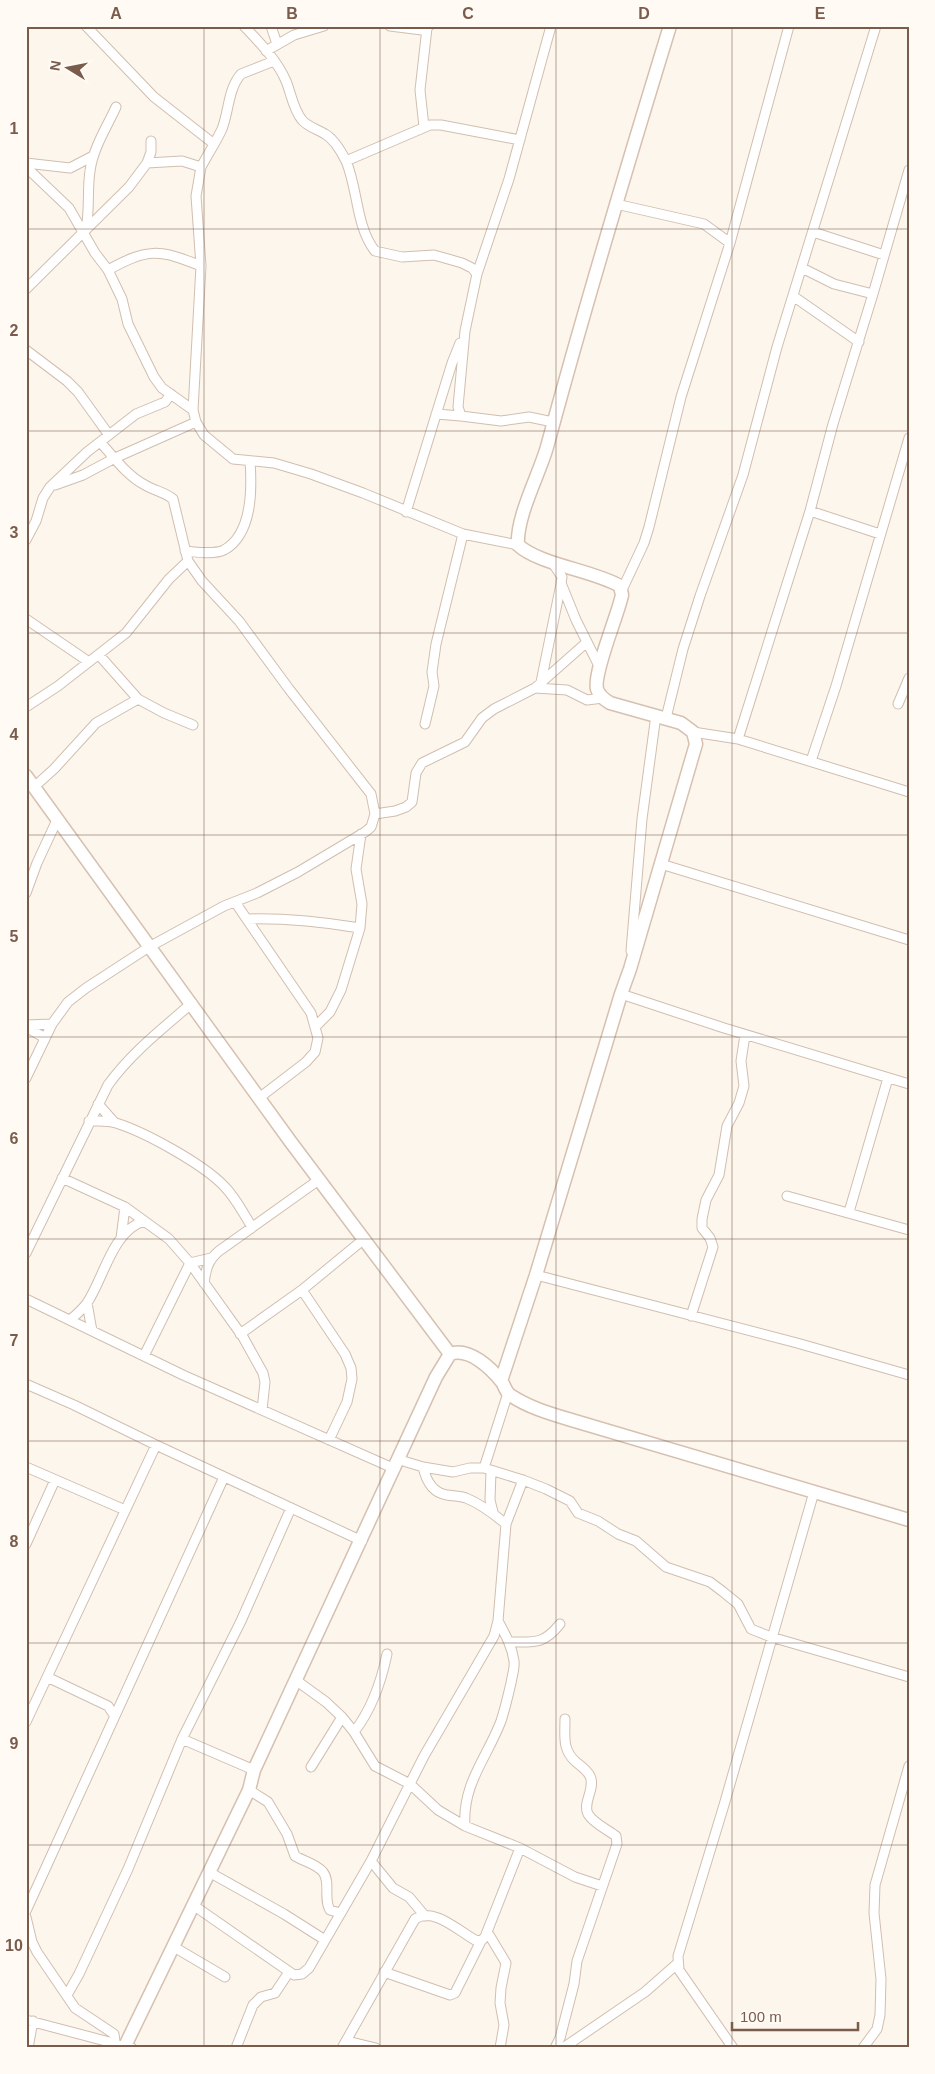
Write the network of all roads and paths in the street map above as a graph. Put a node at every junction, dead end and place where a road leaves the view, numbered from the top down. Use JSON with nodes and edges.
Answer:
{"nodes":[{"id":1,"x":86,"y":26,"type":"edge"},
{"id":2,"x":244,"y":26,"type":"edge"},
{"id":3,"x":271,"y":26,"type":"edge"},
{"id":4,"x":324,"y":26,"type":"edge"},
{"id":5,"x":390,"y":26,"type":"edge"},
{"id":6,"x":551,"y":26,"type":"edge"},
{"id":7,"x":670,"y":26,"type":"edge"},
{"id":8,"x":789,"y":26,"type":"edge"},
{"id":9,"x":876,"y":26,"type":"edge"},
{"id":10,"x":428,"y":27,"type":"edge"},
{"id":11,"x":276,"y":44,"type":"junction"},
{"id":12,"x":266,"y":51,"type":"junction"},
{"id":13,"x":274,"y":61,"type":"junction"},
{"id":14,"x":116,"y":107,"type":"dead end"},
{"id":15,"x":424,"y":127,"type":"junction"},
{"id":16,"x":520,"y":140,"type":"junction"},
{"id":17,"x":151,"y":141,"type":"dead end"},
{"id":18,"x":214,"y":144,"type":"junction"},
{"id":19,"x":93,"y":156,"type":"junction"},
{"id":20,"x":346,"y":161,"type":"junction"},
{"id":21,"x":147,"y":163,"type":"junction"},
{"id":22,"x":26,"y":165,"type":"edge"},
{"id":23,"x":201,"y":167,"type":"junction"},
{"id":24,"x":909,"y":170,"type":"edge"},
{"id":25,"x":616,"y":204,"type":"junction"},
{"id":26,"x":85,"y":230,"type":"junction"},
{"id":27,"x":813,"y":232,"type":"junction"},
{"id":28,"x":730,"y":243,"type":"junction"},
{"id":29,"x":200,"y":249,"type":"junction"},
{"id":30,"x":884,"y":256,"type":"junction"},
{"id":31,"x":183,"y":259,"type":"junction"},
{"id":32,"x":201,"y":266,"type":"junction"},
{"id":33,"x":802,"y":268,"type":"junction"},
{"id":34,"x":108,"y":270,"type":"junction"},
{"id":35,"x":477,"y":274,"type":"junction"},
{"id":36,"x":26,"y":289,"type":"edge"},
{"id":37,"x":873,"y":294,"type":"junction"},
{"id":38,"x":792,"y":296,"type":"junction"},
{"id":39,"x":465,"y":331,"type":"junction"},
{"id":40,"x":859,"y":342,"type":"junction"},
{"id":41,"x":26,"y":350,"type":"edge"},
{"id":42,"x":171,"y":394,"type":"junction"},
{"id":43,"x":193,"y":410,"type":"junction"},
{"id":44,"x":436,"y":414,"type":"junction"},
{"id":45,"x":461,"y":416,"type":"junction"},
{"id":46,"x":196,"y":422,"type":"junction"},
{"id":47,"x":554,"y":422,"type":"junction"},
{"id":48,"x":109,"y":435,"type":"junction"},
{"id":49,"x":100,"y":442,"type":"junction"},
{"id":50,"x":908,"y":444,"type":"edge"},
{"id":51,"x":115,"y":458,"type":"junction"},
{"id":52,"x":250,"y":461,"type":"junction"},
{"id":53,"x":50,"y":487,"type":"junction"},
{"id":54,"x":810,"y":510,"type":"junction"},
{"id":55,"x":406,"y":512,"type":"junction"},
{"id":56,"x":463,"y":534,"type":"junction"},
{"id":57,"x":880,"y":534,"type":"junction"},
{"id":58,"x":26,"y":540,"type":"edge"},
{"id":59,"x":518,"y":545,"type":"junction"},
{"id":60,"x":185,"y":551,"type":"junction"},
{"id":61,"x":188,"y":562,"type":"junction"},
{"id":62,"x":552,"y":562,"type":"junction"},
{"id":63,"x":561,"y":583,"type":"junction"},
{"id":64,"x":622,"y":590,"type":"junction"},
{"id":65,"x":26,"y":619,"type":"edge"},
{"id":66,"x":587,"y":642,"type":"junction"},
{"id":67,"x":99,"y":655,"type":"junction"},
{"id":68,"x":89,"y":662,"type":"junction"},
{"id":69,"x":600,"y":668,"type":"junction"},
{"id":70,"x":909,"y":678,"type":"edge"},
{"id":71,"x":538,"y":685,"type":"junction"},
{"id":72,"x":603,"y":698,"type":"junction"},
{"id":73,"x":138,"y":699,"type":"junction"},
{"id":74,"x":898,"y":704,"type":"dead end"},
{"id":75,"x":26,"y":706,"type":"edge"},
{"id":76,"x":661,"y":717,"type":"junction"},
{"id":77,"x":425,"y":724,"type":"dead end"},
{"id":78,"x":193,"y":725,"type":"dead end"},
{"id":79,"x":693,"y":732,"type":"junction"},
{"id":80,"x":738,"y":739,"type":"junction"},
{"id":81,"x":811,"y":761,"type":"junction"},
{"id":82,"x":26,"y":776,"type":"edge"},
{"id":83,"x":34,"y":787,"type":"junction"},
{"id":84,"x":909,"y":792,"type":"edge"},
{"id":85,"x":375,"y":814,"type":"junction"},
{"id":86,"x":57,"y":820,"type":"junction"},
{"id":87,"x":361,"y":834,"type":"junction"},
{"id":88,"x":661,"y":864,"type":"junction"},
{"id":89,"x":26,"y":893,"type":"edge"},
{"id":90,"x":235,"y":902,"type":"junction"},
{"id":91,"x":247,"y":919,"type":"junction"},
{"id":92,"x":360,"y":928,"type":"junction"},
{"id":93,"x":909,"y":940,"type":"edge"},
{"id":94,"x":149,"y":947,"type":"junction"},
{"id":95,"x":630,"y":970,"type":"junction"},
{"id":96,"x":621,"y":994,"type":"junction"},
{"id":97,"x":192,"y":1003,"type":"junction"},
{"id":98,"x":52,"y":1024,"type":"junction"},
{"id":99,"x":26,"y":1026,"type":"edge"},
{"id":100,"x":316,"y":1026,"type":"junction"},
{"id":101,"x":745,"y":1034,"type":"junction"},
{"id":102,"x":45,"y":1038,"type":"junction"},
{"id":103,"x":26,"y":1078,"type":"edge"},
{"id":104,"x":888,"y":1078,"type":"junction"},
{"id":105,"x":909,"y":1084,"type":"edge"},
{"id":106,"x":259,"y":1098,"type":"junction"},
{"id":107,"x":98,"y":1104,"type":"junction"},
{"id":108,"x":89,"y":1121,"type":"junction"},
{"id":109,"x":114,"y":1122,"type":"junction"},
{"id":110,"x":62,"y":1178,"type":"junction"},
{"id":111,"x":320,"y":1179,"type":"junction"},
{"id":112,"x":787,"y":1196,"type":"dead end"},
{"id":113,"x":125,"y":1208,"type":"junction"},
{"id":114,"x":849,"y":1212,"type":"junction"},
{"id":115,"x":144,"y":1221,"type":"junction"},
{"id":116,"x":252,"y":1227,"type":"junction"},
{"id":117,"x":909,"y":1230,"type":"edge"},
{"id":118,"x":121,"y":1238,"type":"junction"},
{"id":119,"x":364,"y":1239,"type":"junction"},
{"id":120,"x":26,"y":1253,"type":"edge"},
{"id":121,"x":211,"y":1258,"type":"junction"},
{"id":122,"x":190,"y":1263,"type":"junction"},
{"id":123,"x":536,"y":1275,"type":"junction"},
{"id":124,"x":204,"y":1283,"type":"junction"},
{"id":125,"x":302,"y":1290,"type":"junction"},
{"id":126,"x":26,"y":1299,"type":"edge"},
{"id":127,"x":87,"y":1303,"type":"junction"},
{"id":128,"x":691,"y":1316,"type":"junction"},
{"id":129,"x":70,"y":1320,"type":"junction"},
{"id":130,"x":231,"y":1321,"type":"junction"},
{"id":131,"x":252,"y":1325,"type":"junction"},
{"id":132,"x":92,"y":1330,"type":"junction"},
{"id":133,"x":240,"y":1334,"type":"junction"},
{"id":134,"x":450,"y":1354,"type":"junction"},
{"id":135,"x":144,"y":1356,"type":"junction"},
{"id":136,"x":909,"y":1376,"type":"edge"},
{"id":137,"x":501,"y":1381,"type":"junction"},
{"id":138,"x":26,"y":1384,"type":"edge"},
{"id":139,"x":508,"y":1393,"type":"junction"},
{"id":140,"x":262,"y":1410,"type":"junction"},
{"id":141,"x":329,"y":1440,"type":"junction"},
{"id":142,"x":156,"y":1446,"type":"junction"},
{"id":143,"x":398,"y":1464,"type":"junction"},
{"id":144,"x":26,"y":1467,"type":"edge"},
{"id":145,"x":423,"y":1467,"type":"junction"},
{"id":146,"x":487,"y":1470,"type":"junction"},
{"id":147,"x":224,"y":1478,"type":"junction"},
{"id":148,"x":55,"y":1480,"type":"junction"},
{"id":149,"x":523,"y":1480,"type":"junction"},
{"id":150,"x":814,"y":1492,"type":"junction"},
{"id":151,"x":291,"y":1508,"type":"junction"},
{"id":152,"x":125,"y":1510,"type":"junction"},
{"id":153,"x":493,"y":1512,"type":"junction"},
{"id":154,"x":909,"y":1520,"type":"edge"},
{"id":155,"x":506,"y":1524,"type":"junction"},
{"id":156,"x":362,"y":1541,"type":"junction"},
{"id":157,"x":26,"y":1544,"type":"edge"},
{"id":158,"x":498,"y":1621,"type":"junction"},
{"id":159,"x":560,"y":1624,"type":"dead end"},
{"id":160,"x":772,"y":1636,"type":"junction"},
{"id":161,"x":509,"y":1642,"type":"junction"},
{"id":162,"x":387,"y":1654,"type":"dead end"},
{"id":163,"x":47,"y":1677,"type":"junction"},
{"id":164,"x":909,"y":1677,"type":"edge"},
{"id":165,"x":297,"y":1681,"type":"junction"},
{"id":166,"x":114,"y":1715,"type":"junction"},
{"id":167,"x":342,"y":1717,"type":"junction"},
{"id":168,"x":565,"y":1719,"type":"dead end"},
{"id":169,"x":26,"y":1722,"type":"edge"},
{"id":170,"x":354,"y":1732,"type":"junction"},
{"id":171,"x":182,"y":1739,"type":"junction"},
{"id":172,"x":909,"y":1766,"type":"edge"},
{"id":173,"x":312,"y":1767,"type":"dead end"},
{"id":174,"x":254,"y":1770,"type":"junction"},
{"id":175,"x":410,"y":1784,"type":"junction"},
{"id":176,"x":249,"y":1790,"type":"junction"},
{"id":177,"x":465,"y":1826,"type":"junction"},
{"id":178,"x":520,"y":1848,"type":"junction"},
{"id":179,"x":371,"y":1861,"type":"junction"},
{"id":180,"x":209,"y":1872,"type":"junction"},
{"id":181,"x":602,"y":1886,"type":"junction"},
{"id":182,"x":193,"y":1905,"type":"junction"},
{"id":183,"x":26,"y":1911,"type":"edge"},
{"id":184,"x":340,"y":1913,"type":"junction"},
{"id":185,"x":425,"y":1916,"type":"junction"},
{"id":186,"x":26,"y":1917,"type":"edge"},
{"id":187,"x":488,"y":1933,"type":"junction"},
{"id":188,"x":325,"y":1940,"type":"junction"},
{"id":189,"x":481,"y":1941,"type":"junction"},
{"id":190,"x":174,"y":1948,"type":"junction"},
{"id":191,"x":678,"y":1963,"type":"junction"},
{"id":192,"x":290,"y":1972,"type":"junction"},
{"id":193,"x":384,"y":1972,"type":"junction"},
{"id":194,"x":225,"y":1977,"type":"dead end"},
{"id":195,"x":67,"y":1995,"type":"junction"},
{"id":196,"x":30,"y":2020,"type":"edge"},
{"id":197,"x":345,"y":2044,"type":"edge"},
{"id":198,"x":124,"y":2046,"type":"edge"},
{"id":199,"x":28,"y":2048,"type":"edge"},
{"id":200,"x":236,"y":2048,"type":"edge"},
{"id":201,"x":376,"y":2048,"type":"edge"},
{"id":202,"x":500,"y":2048,"type":"edge"},
{"id":203,"x":555,"y":2048,"type":"edge"},
{"id":204,"x":562,"y":2048,"type":"edge"},
{"id":205,"x":732,"y":2048,"type":"edge"},
{"id":206,"x":862,"y":2048,"type":"edge"}],
"edges":[{"from":1,"to":18,"type":"street"},
{"from":2,"to":12,"type":"street"},
{"from":3,"to":11,"type":"street"},
{"from":4,"to":11,"type":"street"},
{"from":5,"to":10,"type":"street"},
{"from":6,"to":16,"type":"street"},
{"from":7,"to":25,"type":"street"},
{"from":8,"to":28,"type":"street"},
{"from":9,"to":27,"type":"street"},
{"from":10,"to":15,"type":"street"},
{"from":11,"to":12,"type":"street"},
{"from":12,"to":13,"type":"street"},
{"from":13,"to":18,"type":"street"},
{"from":13,"to":20,"type":"street"},
{"from":14,"to":19,"type":"street"},
{"from":15,"to":16,"type":"street"},
{"from":15,"to":20,"type":"street"},
{"from":16,"to":35,"type":"street"},
{"from":17,"to":21,"type":"street"},
{"from":18,"to":23,"type":"street"},
{"from":19,"to":22,"type":"street"},
{"from":19,"to":26,"type":"street"},
{"from":20,"to":35,"type":"street"},
{"from":21,"to":23,"type":"street"},
{"from":21,"to":26,"type":"street"},
{"from":22,"to":26,"type":"street"},
{"from":23,"to":29,"type":"street"},
{"from":24,"to":30,"type":"street"},
{"from":25,"to":28,"type":"street"},
{"from":25,"to":47,"type":"street"},
{"from":26,"to":34,"type":"street"},
{"from":26,"to":36,"type":"street"},
{"from":27,"to":30,"type":"street"},
{"from":27,"to":33,"type":"street"},
{"from":28,"to":64,"type":"street"},
{"from":29,"to":31,"type":"street"},
{"from":29,"to":32,"type":"street"},
{"from":30,"to":37,"type":"street"},
{"from":31,"to":32,"type":"street"},
{"from":31,"to":34,"type":"street"},
{"from":32,"to":43,"type":"street"},
{"from":33,"to":37,"type":"street"},
{"from":33,"to":38,"type":"street"},
{"from":34,"to":42,"type":"street"},
{"from":35,"to":39,"type":"street"},
{"from":37,"to":40,"type":"street"},
{"from":38,"to":40,"type":"street"},
{"from":38,"to":76,"type":"street"},
{"from":39,"to":44,"type":"street"},
{"from":39,"to":45,"type":"street"},
{"from":40,"to":54,"type":"street"},
{"from":41,"to":48,"type":"street"},
{"from":42,"to":43,"type":"street"},
{"from":42,"to":48,"type":"street"},
{"from":43,"to":46,"type":"street"},
{"from":44,"to":45,"type":"street"},
{"from":44,"to":55,"type":"street"},
{"from":45,"to":47,"type":"street"},
{"from":46,"to":51,"type":"street"},
{"from":46,"to":52,"type":"street"},
{"from":47,"to":59,"type":"street"},
{"from":48,"to":49,"type":"street"},
{"from":49,"to":51,"type":"street"},
{"from":49,"to":53,"type":"street"},
{"from":50,"to":57,"type":"street"},
{"from":51,"to":53,"type":"street"},
{"from":51,"to":60,"type":"street"},
{"from":52,"to":55,"type":"street"},
{"from":52,"to":60,"type":"street"},
{"from":53,"to":58,"type":"street"},
{"from":54,"to":57,"type":"street"},
{"from":54,"to":80,"type":"street"},
{"from":55,"to":56,"type":"street"},
{"from":56,"to":59,"type":"street"},
{"from":56,"to":77,"type":"street"},
{"from":57,"to":81,"type":"street"},
{"from":59,"to":62,"type":"street"},
{"from":60,"to":61,"type":"street"},
{"from":61,"to":67,"type":"street"},
{"from":61,"to":85,"type":"street"},
{"from":62,"to":63,"type":"street"},
{"from":62,"to":64,"type":"street"},
{"from":63,"to":66,"type":"street"},
{"from":63,"to":71,"type":"street"},
{"from":64,"to":69,"type":"street"},
{"from":65,"to":68,"type":"street"},
{"from":66,"to":69,"type":"street"},
{"from":66,"to":71,"type":"street"},
{"from":67,"to":68,"type":"street"},
{"from":67,"to":73,"type":"street"},
{"from":68,"to":75,"type":"street"},
{"from":69,"to":72,"type":"street"},
{"from":70,"to":74,"type":"street"},
{"from":71,"to":72,"type":"street"},
{"from":71,"to":85,"type":"street"},
{"from":72,"to":76,"type":"street"},
{"from":73,"to":78,"type":"street"},
{"from":73,"to":83,"type":"street"},
{"from":76,"to":79,"type":"street"},
{"from":76,"to":95,"type":"street"},
{"from":79,"to":80,"type":"street"},
{"from":79,"to":88,"type":"street"},
{"from":80,"to":81,"type":"street"},
{"from":81,"to":84,"type":"street"},
{"from":82,"to":83,"type":"street"},
{"from":83,"to":86,"type":"street"},
{"from":85,"to":87,"type":"street"},
{"from":86,"to":89,"type":"street"},
{"from":86,"to":94,"type":"street"},
{"from":87,"to":90,"type":"street"},
{"from":87,"to":92,"type":"street"},
{"from":88,"to":93,"type":"street"},
{"from":88,"to":95,"type":"street"},
{"from":90,"to":91,"type":"street"},
{"from":90,"to":94,"type":"street"},
{"from":91,"to":92,"type":"street"},
{"from":91,"to":100,"type":"street"},
{"from":92,"to":100,"type":"street"},
{"from":94,"to":97,"type":"street"},
{"from":94,"to":98,"type":"street"},
{"from":95,"to":96,"type":"street"},
{"from":96,"to":101,"type":"street"},
{"from":96,"to":123,"type":"street"},
{"from":97,"to":106,"type":"street"},
{"from":97,"to":107,"type":"street"},
{"from":98,"to":99,"type":"street"},
{"from":98,"to":102,"type":"street"},
{"from":99,"to":102,"type":"street"},
{"from":100,"to":106,"type":"street"},
{"from":101,"to":104,"type":"street"},
{"from":101,"to":128,"type":"street"},
{"from":102,"to":103,"type":"street"},
{"from":104,"to":105,"type":"street"},
{"from":104,"to":114,"type":"street"},
{"from":106,"to":111,"type":"street"},
{"from":107,"to":108,"type":"street"},
{"from":107,"to":109,"type":"street"},
{"from":108,"to":109,"type":"street"},
{"from":108,"to":110,"type":"street"},
{"from":109,"to":116,"type":"street"},
{"from":110,"to":113,"type":"street"},
{"from":110,"to":120,"type":"street"},
{"from":111,"to":116,"type":"street"},
{"from":111,"to":119,"type":"street"},
{"from":112,"to":114,"type":"street"},
{"from":113,"to":115,"type":"street"},
{"from":113,"to":118,"type":"street"},
{"from":114,"to":117,"type":"street"},
{"from":115,"to":118,"type":"street"},
{"from":115,"to":122,"type":"street"},
{"from":116,"to":121,"type":"street"},
{"from":118,"to":127,"type":"street"},
{"from":119,"to":125,"type":"street"},
{"from":119,"to":134,"type":"street"},
{"from":121,"to":122,"type":"street"},
{"from":121,"to":124,"type":"street"},
{"from":122,"to":124,"type":"street"},
{"from":122,"to":135,"type":"street"},
{"from":123,"to":128,"type":"street"},
{"from":123,"to":137,"type":"street"},
{"from":124,"to":130,"type":"street"},
{"from":125,"to":131,"type":"street"},
{"from":125,"to":141,"type":"street"},
{"from":126,"to":129,"type":"street"},
{"from":127,"to":129,"type":"street"},
{"from":127,"to":132,"type":"street"},
{"from":128,"to":136,"type":"street"},
{"from":129,"to":132,"type":"street"},
{"from":130,"to":131,"type":"street"},
{"from":130,"to":133,"type":"street"},
{"from":131,"to":133,"type":"street"},
{"from":132,"to":135,"type":"street"},
{"from":133,"to":140,"type":"street"},
{"from":134,"to":137,"type":"street"},
{"from":134,"to":143,"type":"street"},
{"from":135,"to":140,"type":"street"},
{"from":137,"to":139,"type":"street"},
{"from":138,"to":142,"type":"street"},
{"from":139,"to":146,"type":"street"},
{"from":139,"to":150,"type":"street"},
{"from":140,"to":141,"type":"street"},
{"from":141,"to":143,"type":"street"},
{"from":142,"to":147,"type":"street"},
{"from":142,"to":152,"type":"street"},
{"from":143,"to":145,"type":"street"},
{"from":143,"to":156,"type":"street"},
{"from":144,"to":148,"type":"street"},
{"from":145,"to":146,"type":"street"},
{"from":145,"to":153,"type":"street"},
{"from":146,"to":149,"type":"street"},
{"from":146,"to":153,"type":"street"},
{"from":147,"to":151,"type":"street"},
{"from":147,"to":166,"type":"street"},
{"from":148,"to":152,"type":"street"},
{"from":148,"to":157,"type":"street"},
{"from":149,"to":155,"type":"street"},
{"from":149,"to":160,"type":"street"},
{"from":150,"to":154,"type":"street"},
{"from":150,"to":160,"type":"street"},
{"from":151,"to":156,"type":"street"},
{"from":151,"to":171,"type":"street"},
{"from":152,"to":163,"type":"street"},
{"from":153,"to":155,"type":"street"},
{"from":155,"to":158,"type":"street"},
{"from":156,"to":165,"type":"street"},
{"from":158,"to":161,"type":"street"},
{"from":158,"to":175,"type":"street"},
{"from":159,"to":161,"type":"street"},
{"from":160,"to":164,"type":"street"},
{"from":160,"to":191,"type":"street"},
{"from":161,"to":177,"type":"street"},
{"from":162,"to":170,"type":"street"},
{"from":163,"to":166,"type":"street"},
{"from":163,"to":169,"type":"street"},
{"from":165,"to":167,"type":"street"},
{"from":165,"to":174,"type":"street"},
{"from":166,"to":183,"type":"street"},
{"from":167,"to":170,"type":"street"},
{"from":167,"to":173,"type":"street"},
{"from":168,"to":181,"type":"street"},
{"from":170,"to":175,"type":"street"},
{"from":171,"to":174,"type":"street"},
{"from":171,"to":195,"type":"street"},
{"from":172,"to":206,"type":"street"},
{"from":174,"to":176,"type":"street"},
{"from":175,"to":177,"type":"street"},
{"from":175,"to":179,"type":"street"},
{"from":176,"to":180,"type":"street"},
{"from":176,"to":184,"type":"street"},
{"from":177,"to":178,"type":"street"},
{"from":178,"to":181,"type":"street"},
{"from":178,"to":187,"type":"street"},
{"from":179,"to":184,"type":"street"},
{"from":179,"to":185,"type":"street"},
{"from":180,"to":182,"type":"street"},
{"from":180,"to":188,"type":"street"},
{"from":181,"to":203,"type":"street"},
{"from":182,"to":190,"type":"street"},
{"from":182,"to":192,"type":"street"},
{"from":184,"to":188,"type":"street"},
{"from":185,"to":189,"type":"street"},
{"from":185,"to":193,"type":"street"},
{"from":186,"to":195,"type":"street"},
{"from":187,"to":189,"type":"street"},
{"from":187,"to":202,"type":"street"},
{"from":188,"to":192,"type":"street"},
{"from":189,"to":193,"type":"street"},
{"from":190,"to":194,"type":"street"},
{"from":190,"to":198,"type":"street"},
{"from":191,"to":204,"type":"street"},
{"from":191,"to":205,"type":"street"},
{"from":192,"to":200,"type":"street"},
{"from":193,"to":197,"type":"street"},
{"from":195,"to":198,"type":"street"},
{"from":196,"to":198,"type":"street"},
{"from":196,"to":199,"type":"street"},
{"from":197,"to":201,"type":"street"}]}
